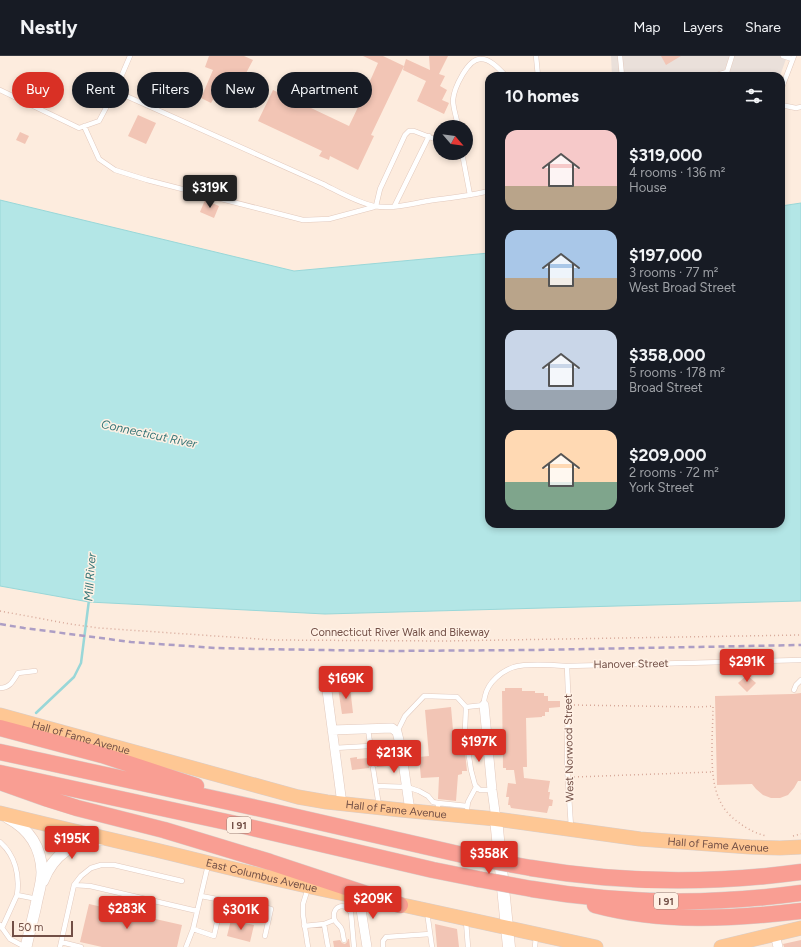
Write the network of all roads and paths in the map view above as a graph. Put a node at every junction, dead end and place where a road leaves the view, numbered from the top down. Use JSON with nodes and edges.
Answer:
{"nodes":[{"id":1,"x":130,"y":56,"type":"edge"},
{"id":2,"x":536,"y":56,"type":"edge"},
{"id":3,"x":620,"y":56,"type":"edge"},
{"id":4,"x":732,"y":56,"type":"edge"},
{"id":5,"x":783,"y":56,"type":"edge"},
{"id":6,"x":793,"y":58,"type":"edge"},
{"id":7,"x":123,"y":72,"type":"edge"},
{"id":8,"x":502,"y":72,"type":"edge"},
{"id":9,"x":538,"y":72,"type":"edge"},
{"id":10,"x":622,"y":72,"type":"edge"},
{"id":11,"x":728,"y":72,"type":"edge"},
{"id":12,"x":785,"y":79,"type":"edge"},
{"id":13,"x":0,"y":90,"type":"edge"},
{"id":14,"x":129,"y":97,"type":"edge"},
{"id":15,"x":785,"y":106,"type":"edge"},
{"id":16,"x":801,"y":107,"type":"edge"},
{"id":17,"x":106,"y":108,"type":"edge"},
{"id":18,"x":457,"y":120,"type":"edge"},
{"id":19,"x":84,"y":126,"type":"junction"},
{"id":20,"x":429,"y":136,"type":"junction"},
{"id":21,"x":433,"y":137,"type":"edge"},
{"id":22,"x":463,"y":160,"type":"edge"},
{"id":23,"x":485,"y":192,"type":"edge"},
{"id":24,"x":470,"y":195,"type":"junction"},
{"id":25,"x":376,"y":206,"type":"junction"},
{"id":26,"x":394,"y":207,"type":"junction"},
{"id":27,"x":0,"y":611,"type":"edge"},
{"id":28,"x":801,"y":635,"type":"edge"},
{"id":29,"x":801,"y":660,"type":"edge"},
{"id":30,"x":567,"y":666,"type":"junction"},
{"id":31,"x":35,"y":671,"type":"dead end"},
{"id":32,"x":324,"y":675,"type":"dead end"},
{"id":33,"x":801,"y":680,"type":"edge"},
{"id":34,"x":0,"y":688,"type":"edge"},
{"id":35,"x":794,"y":690,"type":"dead end"},
{"id":36,"x":484,"y":705,"type":"junction"},
{"id":37,"x":568,"y":705,"type":"junction"},
{"id":38,"x":466,"y":707,"type":"junction"},
{"id":39,"x":0,"y":715,"type":"edge"},
{"id":40,"x":0,"y":728,"type":"edge"},
{"id":41,"x":368,"y":729,"type":"junction"},
{"id":42,"x":332,"y":730,"type":"junction"},
{"id":43,"x":397,"y":732,"type":"junction"},
{"id":44,"x":370,"y":746,"type":"junction"},
{"id":45,"x":334,"y":748,"type":"junction"},
{"id":46,"x":0,"y":752,"type":"edge"},
{"id":47,"x":372,"y":757,"type":"dead end"},
{"id":48,"x":373,"y":768,"type":"dead end"},
{"id":49,"x":712,"y":772,"type":"junction"},
{"id":50,"x":0,"y":773,"type":"edge"},
{"id":51,"x":568,"y":777,"type":"junction"},
{"id":52,"x":0,"y":782,"type":"edge"},
{"id":53,"x":376,"y":786,"type":"junction"},
{"id":54,"x":407,"y":787,"type":"junction"},
{"id":55,"x":476,"y":787,"type":"junction"},
{"id":56,"x":492,"y":790,"type":"junction"},
{"id":57,"x":342,"y":804,"type":"junction"},
{"id":58,"x":379,"y":808,"type":"junction"},
{"id":59,"x":438,"y":808,"type":"junction"},
{"id":60,"x":266,"y":810,"type":"junction"},
{"id":61,"x":410,"y":811,"type":"junction"},
{"id":62,"x":467,"y":811,"type":"junction"},
{"id":63,"x":0,"y":813,"type":"edge"},
{"id":64,"x":496,"y":819,"type":"junction"},
{"id":65,"x":572,"y":829,"type":"junction"},
{"id":66,"x":801,"y":834,"type":"edge"},
{"id":67,"x":768,"y":836,"type":"dead end"},
{"id":68,"x":790,"y":837,"type":"dead end"},
{"id":69,"x":110,"y":840,"type":"junction"},
{"id":70,"x":0,"y":842,"type":"edge"},
{"id":71,"x":801,"y":847,"type":"edge"},
{"id":72,"x":208,"y":863,"type":"junction"},
{"id":73,"x":801,"y":865,"type":"edge"},
{"id":74,"x":801,"y":872,"type":"edge"},
{"id":75,"x":730,"y":879,"type":"junction"},
{"id":76,"x":182,"y":881,"type":"dead end"},
{"id":77,"x":74,"y":885,"type":"junction"},
{"id":78,"x":308,"y":886,"type":"junction"},
{"id":79,"x":538,"y":890,"type":"junction"},
{"id":80,"x":801,"y":893,"type":"edge"},
{"id":81,"x":17,"y":894,"type":"junction"},
{"id":82,"x":38,"y":894,"type":"junction"},
{"id":83,"x":201,"y":896,"type":"junction"},
{"id":84,"x":359,"y":897,"type":"junction"},
{"id":85,"x":222,"y":900,"type":"junction"},
{"id":86,"x":400,"y":905,"type":"junction"},
{"id":87,"x":197,"y":911,"type":"junction"},
{"id":88,"x":427,"y":911,"type":"junction"},
{"id":89,"x":801,"y":912,"type":"edge"},
{"id":90,"x":466,"y":919,"type":"junction"},
{"id":91,"x":334,"y":920,"type":"junction"},
{"id":92,"x":324,"y":924,"type":"junction"},
{"id":93,"x":1,"y":926,"type":"edge"},
{"id":94,"x":304,"y":926,"type":"junction"},
{"id":95,"x":507,"y":928,"type":"junction"},
{"id":96,"x":801,"y":928,"type":"edge"},
{"id":97,"x":193,"y":929,"type":"junction"},
{"id":98,"x":430,"y":934,"type":"junction"},
{"id":99,"x":265,"y":936,"type":"dead end"},
{"id":100,"x":344,"y":940,"type":"dead end"},
{"id":101,"x":536,"y":941,"type":"edge"},
{"id":102,"x":776,"y":941,"type":"edge"},
{"id":103,"x":567,"y":944,"type":"edge"},
{"id":104,"x":61,"y":945,"type":"edge"},
{"id":105,"x":588,"y":946,"type":"edge"},
{"id":106,"x":26,"y":947,"type":"edge"},
{"id":107,"x":81,"y":947,"type":"edge"},
{"id":108,"x":186,"y":947,"type":"edge"},
{"id":109,"x":308,"y":947,"type":"edge"},
{"id":110,"x":328,"y":947,"type":"edge"},
{"id":111,"x":354,"y":947,"type":"edge"},
{"id":112,"x":367,"y":947,"type":"edge"},
{"id":113,"x":383,"y":947,"type":"edge"},
{"id":114,"x":432,"y":947,"type":"edge"},
{"id":115,"x":468,"y":947,"type":"edge"},
{"id":116,"x":509,"y":947,"type":"edge"},
{"id":117,"x":721,"y":947,"type":"edge"}],
"edges":[{"from":1,"to":7,"type":"lane"},
{"from":2,"to":9,"type":"lane"},
{"from":3,"to":10,"type":"lane"},
{"from":4,"to":11,"type":"lane"},
{"from":5,"to":6,"type":"lane"},
{"from":6,"to":12,"type":"lane"},
{"from":8,"to":18,"type":"lane"},
{"from":13,"to":19,"type":"lane"},
{"from":14,"to":25,"type":"lane"},
{"from":15,"to":16,"type":"lane"},
{"from":17,"to":19,"type":"lane"},
{"from":19,"to":25,"type":"lane"},
{"from":20,"to":21,"type":"lane"},
{"from":20,"to":25,"type":"lane"},
{"from":20,"to":26,"type":"lane"},
{"from":22,"to":24,"type":"lane"},
{"from":23,"to":24,"type":"lane"},
{"from":24,"to":26,"type":"lane"},
{"from":25,"to":26,"type":"lane"},
{"from":27,"to":28,"type":"path","name":"Connecticut River Walk and Bikeway"},
{"from":29,"to":30,"type":"lane","name":"Hanover Street"},
{"from":30,"to":36,"type":"lane","name":"Hanover Street"},
{"from":30,"to":37,"type":"lane","name":"West Norwood Street"},
{"from":31,"to":34,"type":"lane"},
{"from":32,"to":42,"type":"street"},
{"from":33,"to":35,"type":"lane"},
{"from":36,"to":38,"type":"lane"},
{"from":36,"to":56,"type":"street"},
{"from":37,"to":49,"type":"path"},
{"from":37,"to":51,"type":"lane","name":"West Norwood Street"},
{"from":38,"to":43,"type":"lane"},
{"from":38,"to":55,"type":"lane"},
{"from":39,"to":57,"type":"main road","name":"Hall of Fame Avenue"},
{"from":40,"to":60,"type":"highway"},
{"from":41,"to":42,"type":"street"},
{"from":41,"to":43,"type":"street"},
{"from":41,"to":44,"type":"lane"},
{"from":42,"to":45,"type":"street"},
{"from":43,"to":54,"type":"street"},
{"from":44,"to":45,"type":"lane"},
{"from":44,"to":47,"type":"lane"},
{"from":45,"to":57,"type":"street"},
{"from":46,"to":60,"type":"highway","number":"I 91"},
{"from":48,"to":53,"type":"lane"},
{"from":49,"to":51,"type":"path"},
{"from":49,"to":67,"type":"path"},
{"from":50,"to":79,"type":"highway","number":"I 91","bridge":true},
{"from":51,"to":65,"type":"lane","name":"West Norwood Street"},
{"from":52,"to":86,"type":"highway"},
{"from":53,"to":54,"type":"lane"},
{"from":53,"to":58,"type":"lane"},
{"from":54,"to":59,"type":"lane"},
{"from":54,"to":61,"type":"street"},
{"from":55,"to":56,"type":"lane"},
{"from":55,"to":62,"type":"lane"},
{"from":56,"to":64,"type":"street"},
{"from":57,"to":58,"type":"main road","name":"Hall of Fame Avenue"},
{"from":58,"to":61,"type":"main road","name":"Hall of Fame Avenue"},
{"from":59,"to":61,"type":"main road","name":"Hall of Fame Avenue"},
{"from":59,"to":62,"type":"main road","name":"Hall of Fame Avenue"},
{"from":60,"to":75,"type":"highway","number":"I 91","bridge":true},
{"from":62,"to":64,"type":"main road","name":"Hall of Fame Avenue"},
{"from":63,"to":69,"type":"main road","name":"East Columbus Avenue"},
{"from":63,"to":82,"type":"street"},
{"from":64,"to":65,"type":"main road","name":"Hall of Fame Avenue"},
{"from":64,"to":95,"type":"main road"},
{"from":65,"to":71,"type":"main road","name":"Hall of Fame Avenue"},
{"from":66,"to":68,"type":"path"},
{"from":69,"to":72,"type":"main road","name":"East Columbus Avenue"},
{"from":69,"to":82,"type":"street"},
{"from":70,"to":81,"type":"lane"},
{"from":72,"to":78,"type":"main road","name":"East Columbus Avenue"},
{"from":72,"to":83,"type":"lane"},
{"from":73,"to":75,"type":"highway"},
{"from":74,"to":75,"type":"highway","number":"I 91"},
{"from":76,"to":77,"type":"lane"},
{"from":77,"to":87,"type":"lane"},
{"from":77,"to":104,"type":"lane"},
{"from":78,"to":84,"type":"main road","name":"East Columbus Avenue"},
{"from":78,"to":94,"type":"lane"},
{"from":79,"to":80,"type":"highway","number":"I 91"},
{"from":79,"to":89,"type":"highway"},
{"from":81,"to":82,"type":"lane"},
{"from":81,"to":93,"type":"lane"},
{"from":82,"to":106,"type":"street"},
{"from":83,"to":85,"type":"lane"},
{"from":83,"to":87,"type":"lane"},
{"from":84,"to":86,"type":"main road","name":"East Columbus Avenue"},
{"from":84,"to":112,"type":"street"},
{"from":85,"to":97,"type":"lane"},
{"from":85,"to":99,"type":"lane"},
{"from":86,"to":88,"type":"main road","name":"East Columbus Avenue"},
{"from":87,"to":97,"type":"lane"},
{"from":88,"to":90,"type":"main road","name":"East Columbus Avenue"},
{"from":88,"to":98,"type":"lane"},
{"from":90,"to":95,"type":"main road","name":"East Columbus Avenue"},
{"from":90,"to":115,"type":"lane"},
{"from":91,"to":92,"type":"lane"},
{"from":91,"to":100,"type":"lane"},
{"from":91,"to":111,"type":"lane"},
{"from":92,"to":94,"type":"lane"},
{"from":92,"to":110,"type":"lane"},
{"from":93,"to":106,"type":"lane"},
{"from":94,"to":109,"type":"lane"},
{"from":95,"to":101,"type":"main road","name":"East Columbus Avenue"},
{"from":95,"to":116,"type":"main road"},
{"from":96,"to":102,"type":"main road"},
{"from":97,"to":108,"type":"lane"},
{"from":98,"to":113,"type":"lane"},
{"from":98,"to":114,"type":"lane"},
{"from":101,"to":103,"type":"main road","name":"East Columbus Avenue"},
{"from":102,"to":117,"type":"main road"},
{"from":103,"to":105,"type":"main road","name":"East Columbus Avenue"},
{"from":104,"to":107,"type":"lane"}]}
